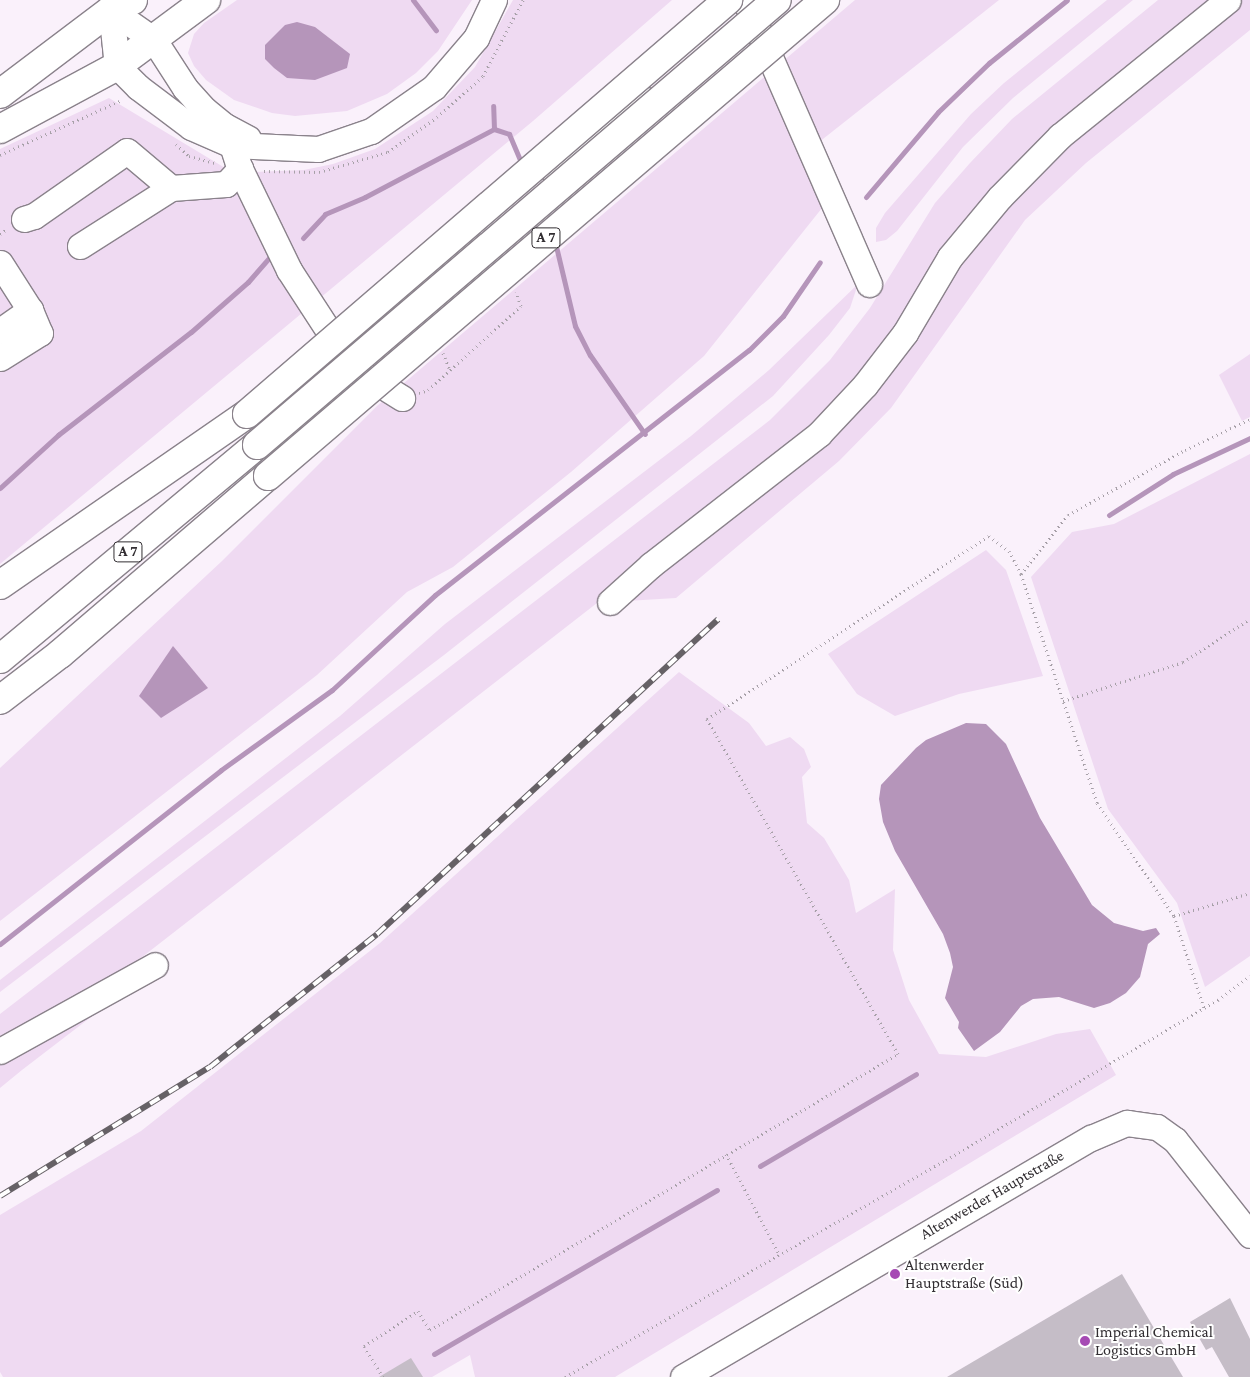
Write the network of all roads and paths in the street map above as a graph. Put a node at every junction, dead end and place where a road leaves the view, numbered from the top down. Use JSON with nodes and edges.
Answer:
{"nodes":[{"id":1,"x":206,"y":0,"type":"edge"},
{"id":2,"x":494,"y":0,"type":"edge"},
{"id":3,"x":728,"y":0,"type":"edge"},
{"id":4,"x":768,"y":0,"type":"edge"},
{"id":5,"x":777,"y":0,"type":"edge"},
{"id":6,"x":826,"y":0,"type":"edge"},
{"id":7,"x":1228,"y":0,"type":"edge"},
{"id":8,"x":122,"y":5,"type":"edge"},
{"id":9,"x":747,"y":8,"type":"edge"},
{"id":10,"x":154,"y":40,"type":"junction"},
{"id":11,"x":117,"y":66,"type":"junction"},
{"id":12,"x":0,"y":94,"type":"edge"},
{"id":13,"x":0,"y":129,"type":"edge"},
{"id":14,"x":232,"y":145,"type":"junction"},
{"id":15,"x":264,"y":147,"type":"junction"},
{"id":16,"x":240,"y":169,"type":"junction"},
{"id":17,"x":552,"y":169,"type":"dead end"},
{"id":18,"x":171,"y":188,"type":"junction"},
{"id":19,"x":24,"y":219,"type":"dead end"},
{"id":20,"x":80,"y":246,"type":"dead end"},
{"id":21,"x":0,"y":264,"type":"edge"},
{"id":22,"x":869,"y":284,"type":"dead end"},
{"id":23,"x":30,"y":310,"type":"junction"},
{"id":24,"x":0,"y":331,"type":"edge"},
{"id":25,"x":0,"y":358,"type":"edge"},
{"id":26,"x":402,"y":398,"type":"dead end"},
{"id":27,"x":1250,"y":419,"type":"edge"},
{"id":28,"x":1021,"y":574,"type":"junction"},
{"id":29,"x":0,"y":585,"type":"edge"},
{"id":30,"x":610,"y":602,"type":"dead end"},
{"id":31,"x":1250,"y":619,"type":"edge"},
{"id":32,"x":0,"y":659,"type":"edge"},
{"id":33,"x":0,"y":700,"type":"edge"},
{"id":34,"x":1063,"y":702,"type":"junction"},
{"id":35,"x":1250,"y":893,"type":"edge"},
{"id":36,"x":1174,"y":916,"type":"junction"},
{"id":37,"x":155,"y":965,"type":"dead end"},
{"id":38,"x":1250,"y":976,"type":"edge"},
{"id":39,"x":1204,"y":1008,"type":"junction"},
{"id":40,"x":0,"y":1051,"type":"edge"},
{"id":41,"x":726,"y":1154,"type":"junction"},
{"id":42,"x":1250,"y":1235,"type":"edge"},
{"id":43,"x":780,"y":1256,"type":"junction"},
{"id":44,"x":383,"y":1377,"type":"edge"},
{"id":45,"x":565,"y":1377,"type":"edge"},
{"id":46,"x":683,"y":1377,"type":"edge"}],
"edges":[{"from":1,"to":10,"type":"main road"},
{"from":2,"to":15,"type":"street"},
{"from":3,"to":29,"type":"main road","bridge":true},
{"from":4,"to":9,"type":"street"},
{"from":5,"to":32,"type":"main road","number":"A 7","bridge":true},
{"from":6,"to":33,"type":"main road","number":"A 7","bridge":true},
{"from":7,"to":30,"type":"street"},
{"from":8,"to":10,"type":"street"},
{"from":8,"to":11,"type":"street"},
{"from":8,"to":12,"type":"main road"},
{"from":9,"to":17,"type":"street"},
{"from":9,"to":22,"type":"street"},
{"from":10,"to":11,"type":"main road"},
{"from":10,"to":15,"type":"street"},
{"from":11,"to":13,"type":"main road"},
{"from":11,"to":14,"type":"street"},
{"from":14,"to":15,"type":"street"},
{"from":14,"to":16,"type":"street"},
{"from":16,"to":18,"type":"street"},
{"from":16,"to":26,"type":"street"},
{"from":18,"to":19,"type":"street"},
{"from":18,"to":20,"type":"street"},
{"from":21,"to":23,"type":"street"},
{"from":23,"to":24,"type":"street"},
{"from":23,"to":25,"type":"street"},
{"from":27,"to":28,"type":"path"},
{"from":28,"to":34,"type":"path"},
{"from":28,"to":41,"type":"path"},
{"from":31,"to":34,"type":"path"},
{"from":34,"to":36,"type":"path"},
{"from":35,"to":36,"type":"path"},
{"from":36,"to":39,"type":"path"},
{"from":37,"to":40,"type":"street"},
{"from":38,"to":39,"type":"path"},
{"from":39,"to":43,"type":"path"},
{"from":41,"to":43,"type":"path"},
{"from":41,"to":44,"type":"path"},
{"from":42,"to":46,"type":"street","name":"Altenwerder Hauptstraße"},
{"from":43,"to":45,"type":"path"}]}
